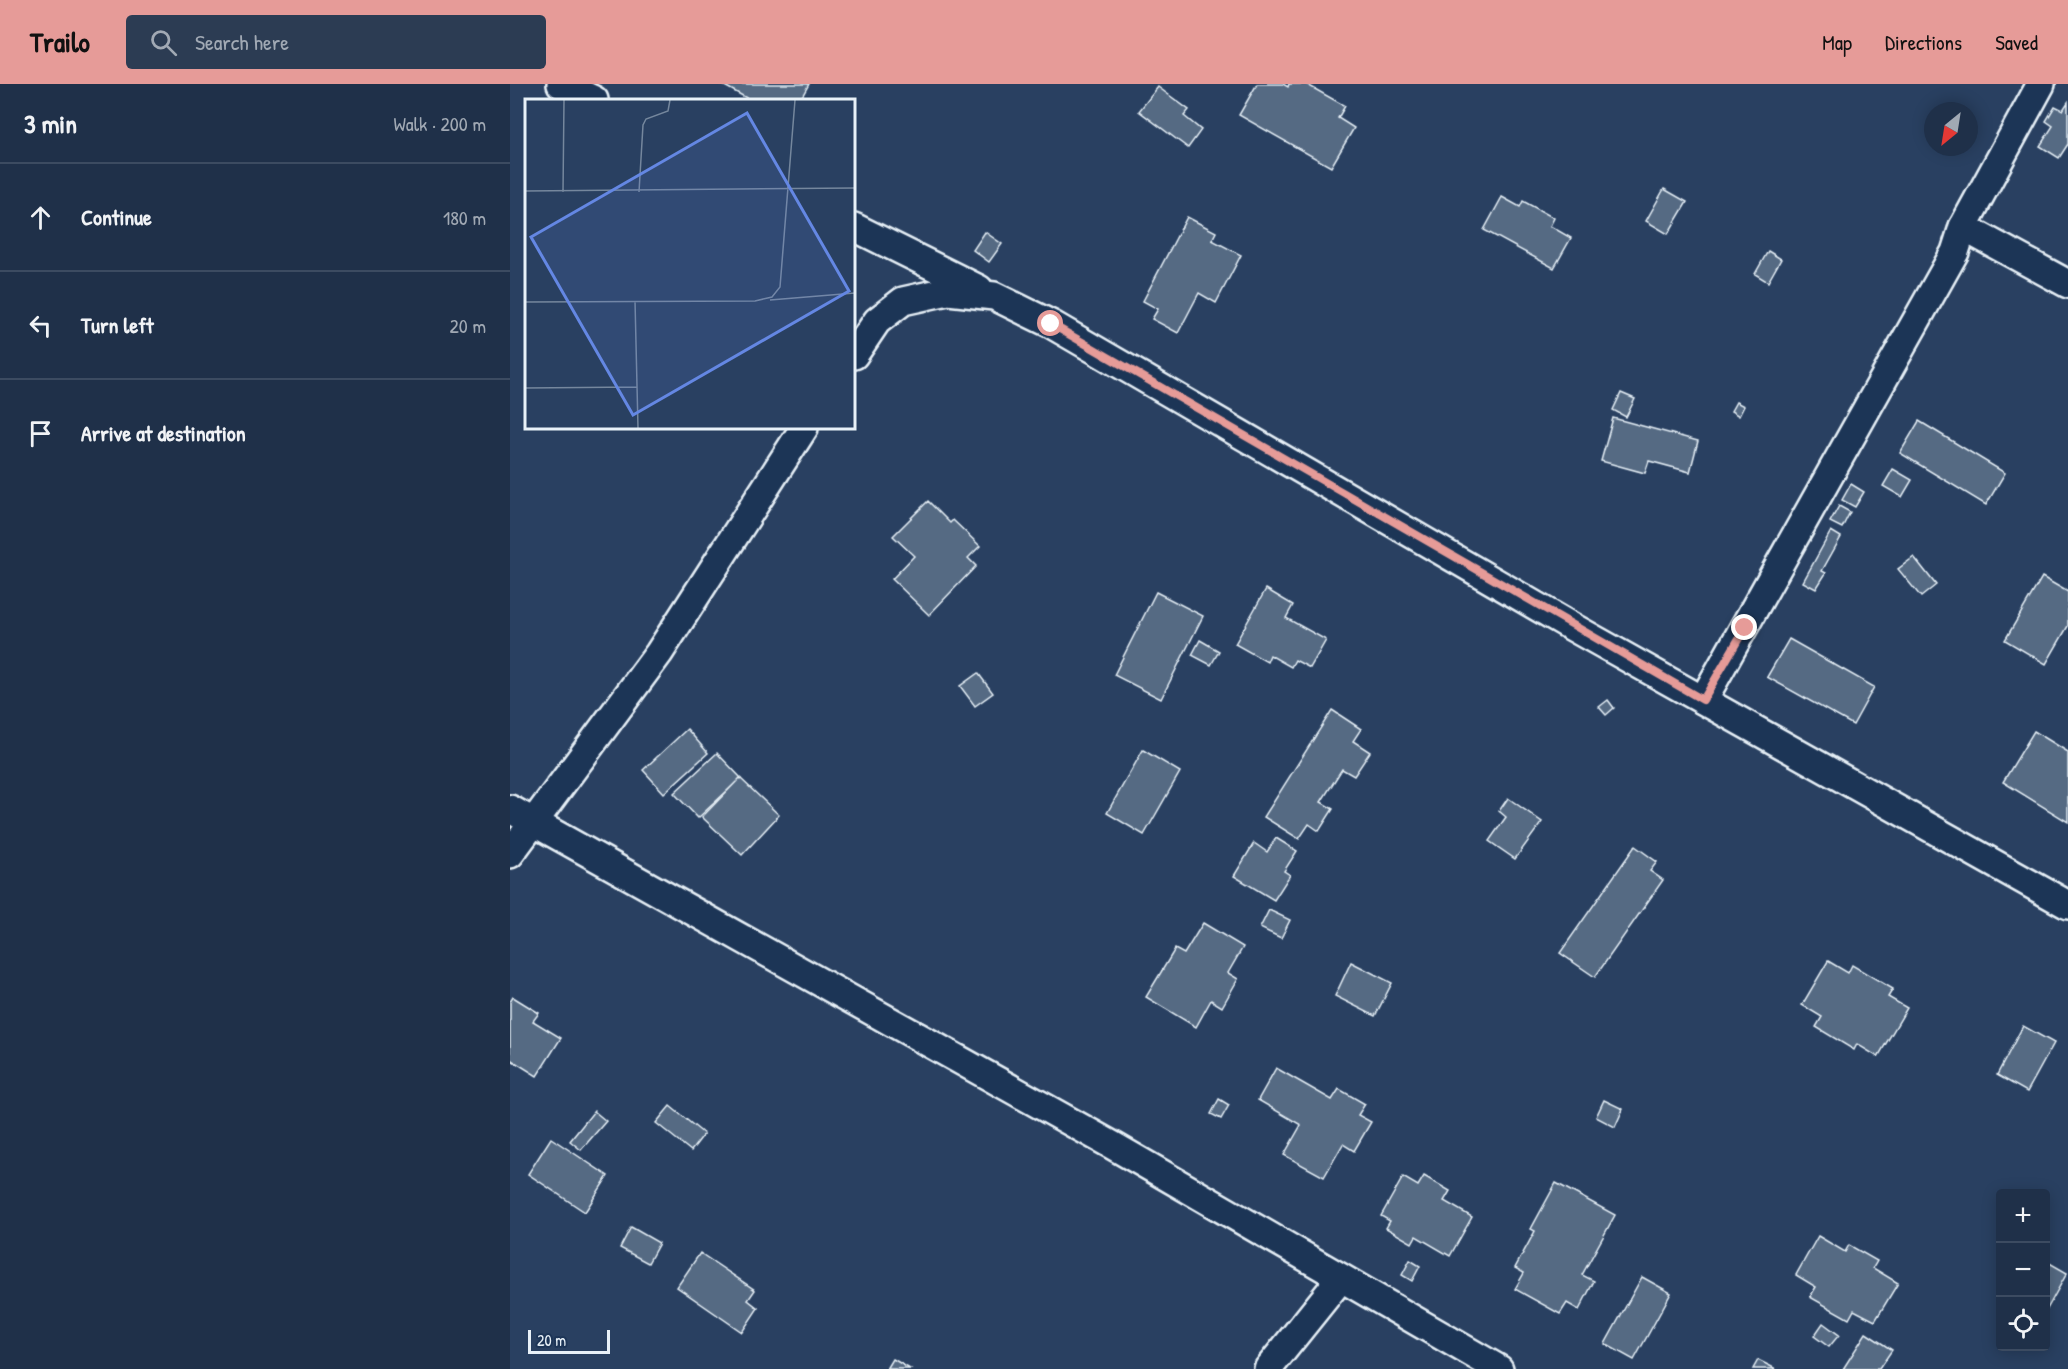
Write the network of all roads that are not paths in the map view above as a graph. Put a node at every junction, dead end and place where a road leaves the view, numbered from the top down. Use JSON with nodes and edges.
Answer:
{"nodes":[{"id":1,"x":561,"y":84,"type":"edge"},
{"id":2,"x":2041,"y":84,"type":"edge"},
{"id":3,"x":592,"y":99,"type":"edge"},
{"id":4,"x":855,"y":227,"type":"edge"},
{"id":5,"x":1963,"y":227,"type":"junction"},
{"id":6,"x":2068,"y":284,"type":"edge"},
{"id":7,"x":994,"y":296,"type":"junction"},
{"id":8,"x":855,"y":354,"type":"edge"},
{"id":9,"x":803,"y":429,"type":"edge"},
{"id":10,"x":1703,"y":700,"type":"junction"},
{"id":11,"x":521,"y":815,"type":"edge"},
{"id":12,"x":510,"y":854,"type":"edge"},
{"id":13,"x":2068,"y":905,"type":"edge"},
{"id":14,"x":1341,"y":1278,"type":"junction"},
{"id":15,"x":1268,"y":1369,"type":"edge"},
{"id":16,"x":1499,"y":1369,"type":"edge"}],
"edges":[{"from":1,"to":3,"type":"street"},
{"from":2,"to":5,"type":"street"},
{"from":4,"to":7,"type":"street"},
{"from":5,"to":6,"type":"street"},
{"from":5,"to":10,"type":"street"},
{"from":7,"to":8,"type":"street"},
{"from":7,"to":10,"type":"street"},
{"from":9,"to":11,"type":"street"},
{"from":10,"to":13,"type":"street"},
{"from":11,"to":12,"type":"street"},
{"from":11,"to":14,"type":"street"},
{"from":14,"to":15,"type":"street"},
{"from":14,"to":16,"type":"street"}]}
